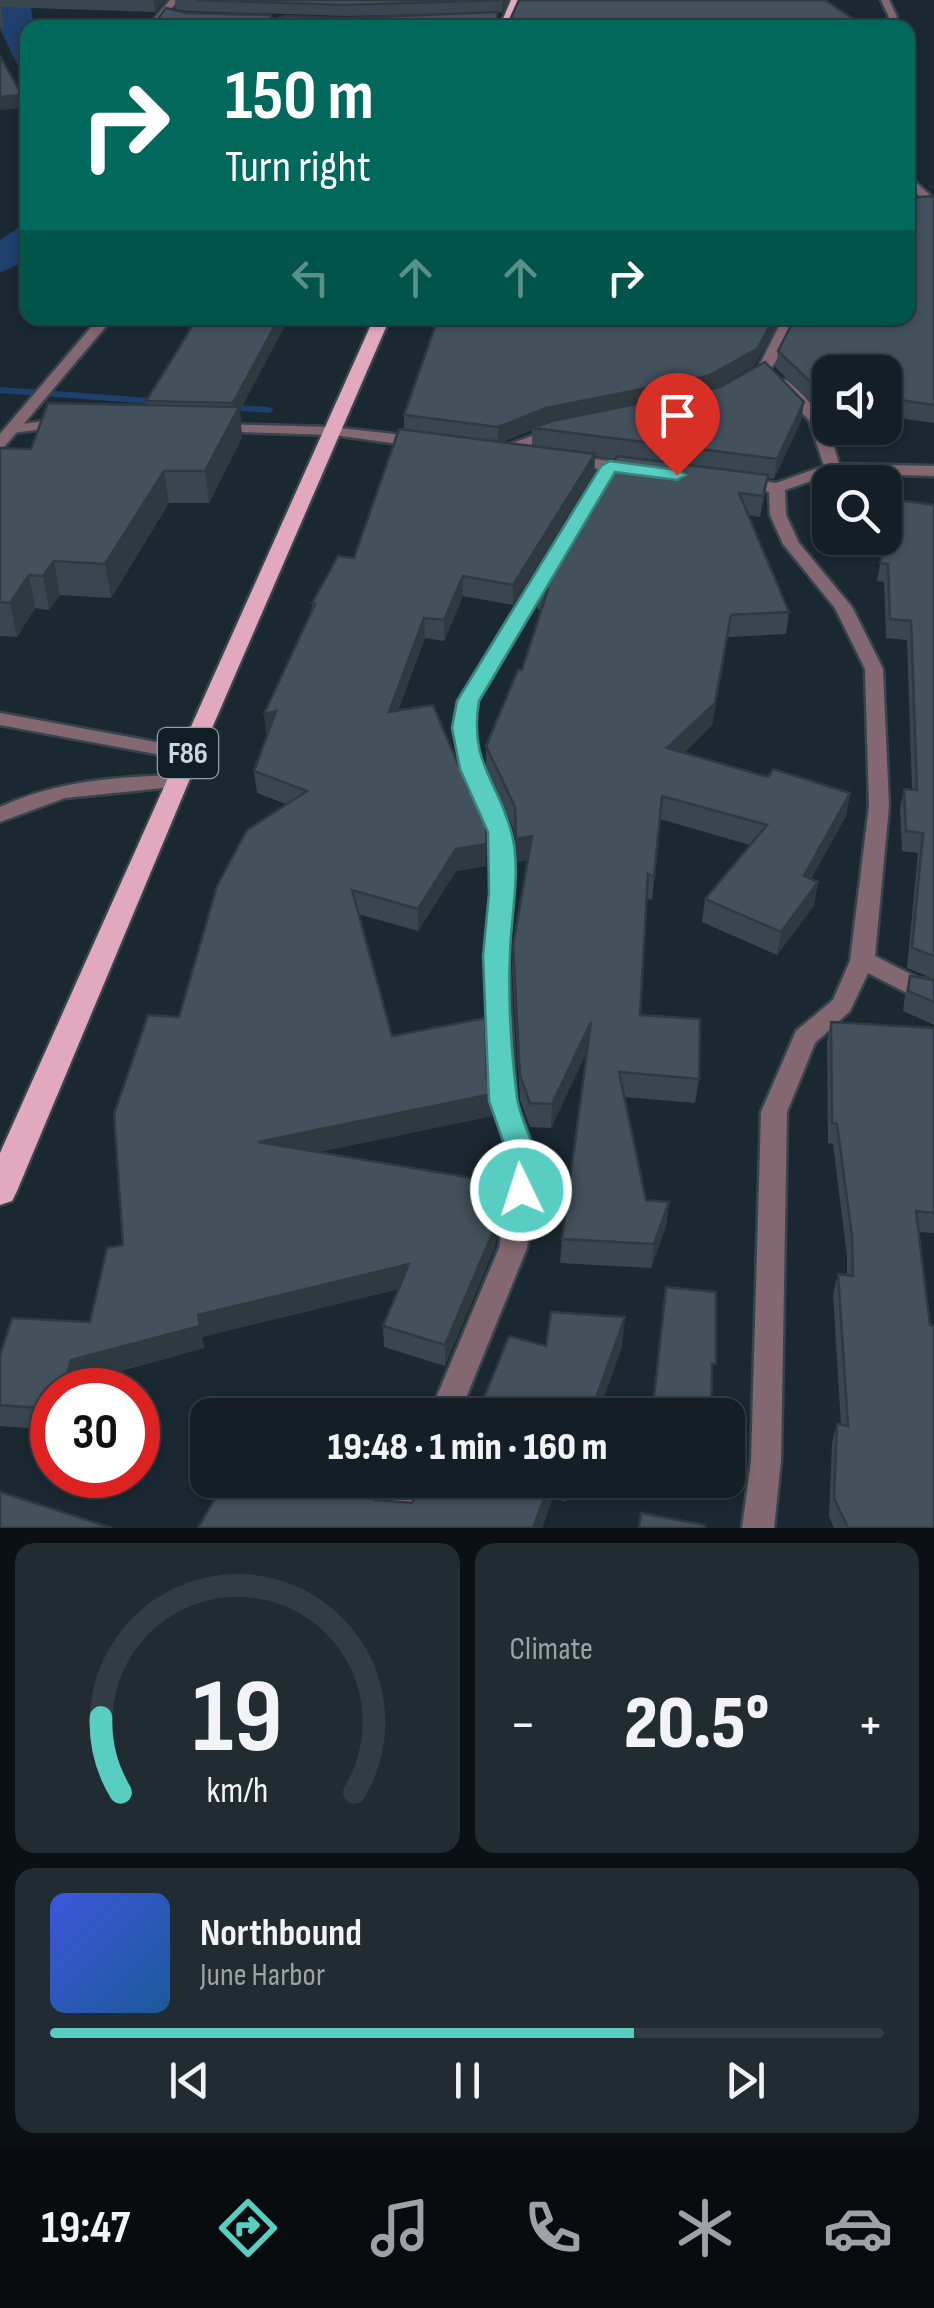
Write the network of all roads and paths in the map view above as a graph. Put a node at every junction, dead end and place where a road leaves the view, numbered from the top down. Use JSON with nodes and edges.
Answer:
{"nodes":[{"id":1,"x":174,"y":0,"type":"edge"},
{"id":2,"x":163,"y":12,"type":"junction"},
{"id":3,"x":174,"y":17,"type":"edge"},
{"id":4,"x":493,"y":19,"type":"edge"},
{"id":5,"x":157,"y":20,"type":"edge"},
{"id":6,"x":496,"y":20,"type":"edge"},
{"id":7,"x":915,"y":185,"type":"edge"},
{"id":8,"x":915,"y":205,"type":"edge"},
{"id":9,"x":100,"y":325,"type":"edge"},
{"id":10,"x":379,"y":325,"type":"edge"},
{"id":11,"x":785,"y":325,"type":"edge"},
{"id":12,"x":764,"y":370,"type":"junction"},
{"id":13,"x":738,"y":385,"type":"edge"},
{"id":14,"x":17,"y":423,"type":"junction"},
{"id":15,"x":88,"y":423,"type":"edge"},
{"id":16,"x":198,"y":427,"type":"edge"},
{"id":17,"x":565,"y":430,"type":"edge"},
{"id":18,"x":332,"y":431,"type":"junction"},
{"id":19,"x":0,"y":443,"type":"edge"},
{"id":20,"x":444,"y":444,"type":"edge"},
{"id":21,"x":831,"y":465,"type":"edge"},
{"id":22,"x":610,"y":466,"type":"junction"},
{"id":23,"x":902,"y":470,"type":"edge"},
{"id":24,"x":934,"y":471,"type":"edge"},
{"id":25,"x":666,"y":474,"type":"edge"},
{"id":26,"x":812,"y":475,"type":"edge"},
{"id":27,"x":721,"y":481,"type":"edge"},
{"id":28,"x":777,"y":488,"type":"junction"},
{"id":29,"x":0,"y":719,"type":"edge"},
{"id":30,"x":188,"y":754,"type":"junction"},
{"id":31,"x":176,"y":781,"type":"junction"},
{"id":32,"x":0,"y":815,"type":"edge"},
{"id":33,"x":861,"y":959,"type":"junction"},
{"id":34,"x":934,"y":989,"type":"edge"},
{"id":35,"x":0,"y":1191,"type":"edge"},
{"id":36,"x":451,"y":1398,"type":"edge"},
{"id":37,"x":410,"y":1498,"type":"edge"},
{"id":38,"x":397,"y":1528,"type":"edge"},
{"id":39,"x":758,"y":1528,"type":"edge"}],
"edges":[{"from":1,"to":2,"type":"street"},
{"from":2,"to":3,"type":"street"},
{"from":2,"to":5,"type":"street"},
{"from":4,"to":6,"type":"street"},
{"from":7,"to":8,"type":"street"},
{"from":9,"to":14,"type":"street"},
{"from":10,"to":18,"type":"main road","number":"F86"},
{"from":11,"to":12,"type":"street"},
{"from":12,"to":13,"type":"street"},
{"from":12,"to":21,"type":"street"},
{"from":14,"to":15,"type":"street"},
{"from":14,"to":19,"type":"street"},
{"from":16,"to":18,"type":"street"},
{"from":17,"to":22,"type":"street"},
{"from":18,"to":20,"type":"street"},
{"from":18,"to":30,"type":"main road","number":"F86"},
{"from":22,"to":25,"type":"street"},
{"from":22,"to":36,"type":"street"},
{"from":23,"to":24,"type":"street"},
{"from":26,"to":28,"type":"street"},
{"from":27,"to":28,"type":"street"},
{"from":28,"to":33,"type":"street"},
{"from":29,"to":30,"type":"street"},
{"from":30,"to":31,"type":"main road","number":"F86"},
{"from":31,"to":32,"type":"street"},
{"from":31,"to":35,"type":"main road","number":"F86"},
{"from":33,"to":34,"type":"street"},
{"from":33,"to":39,"type":"street"},
{"from":37,"to":38,"type":"street"}]}
